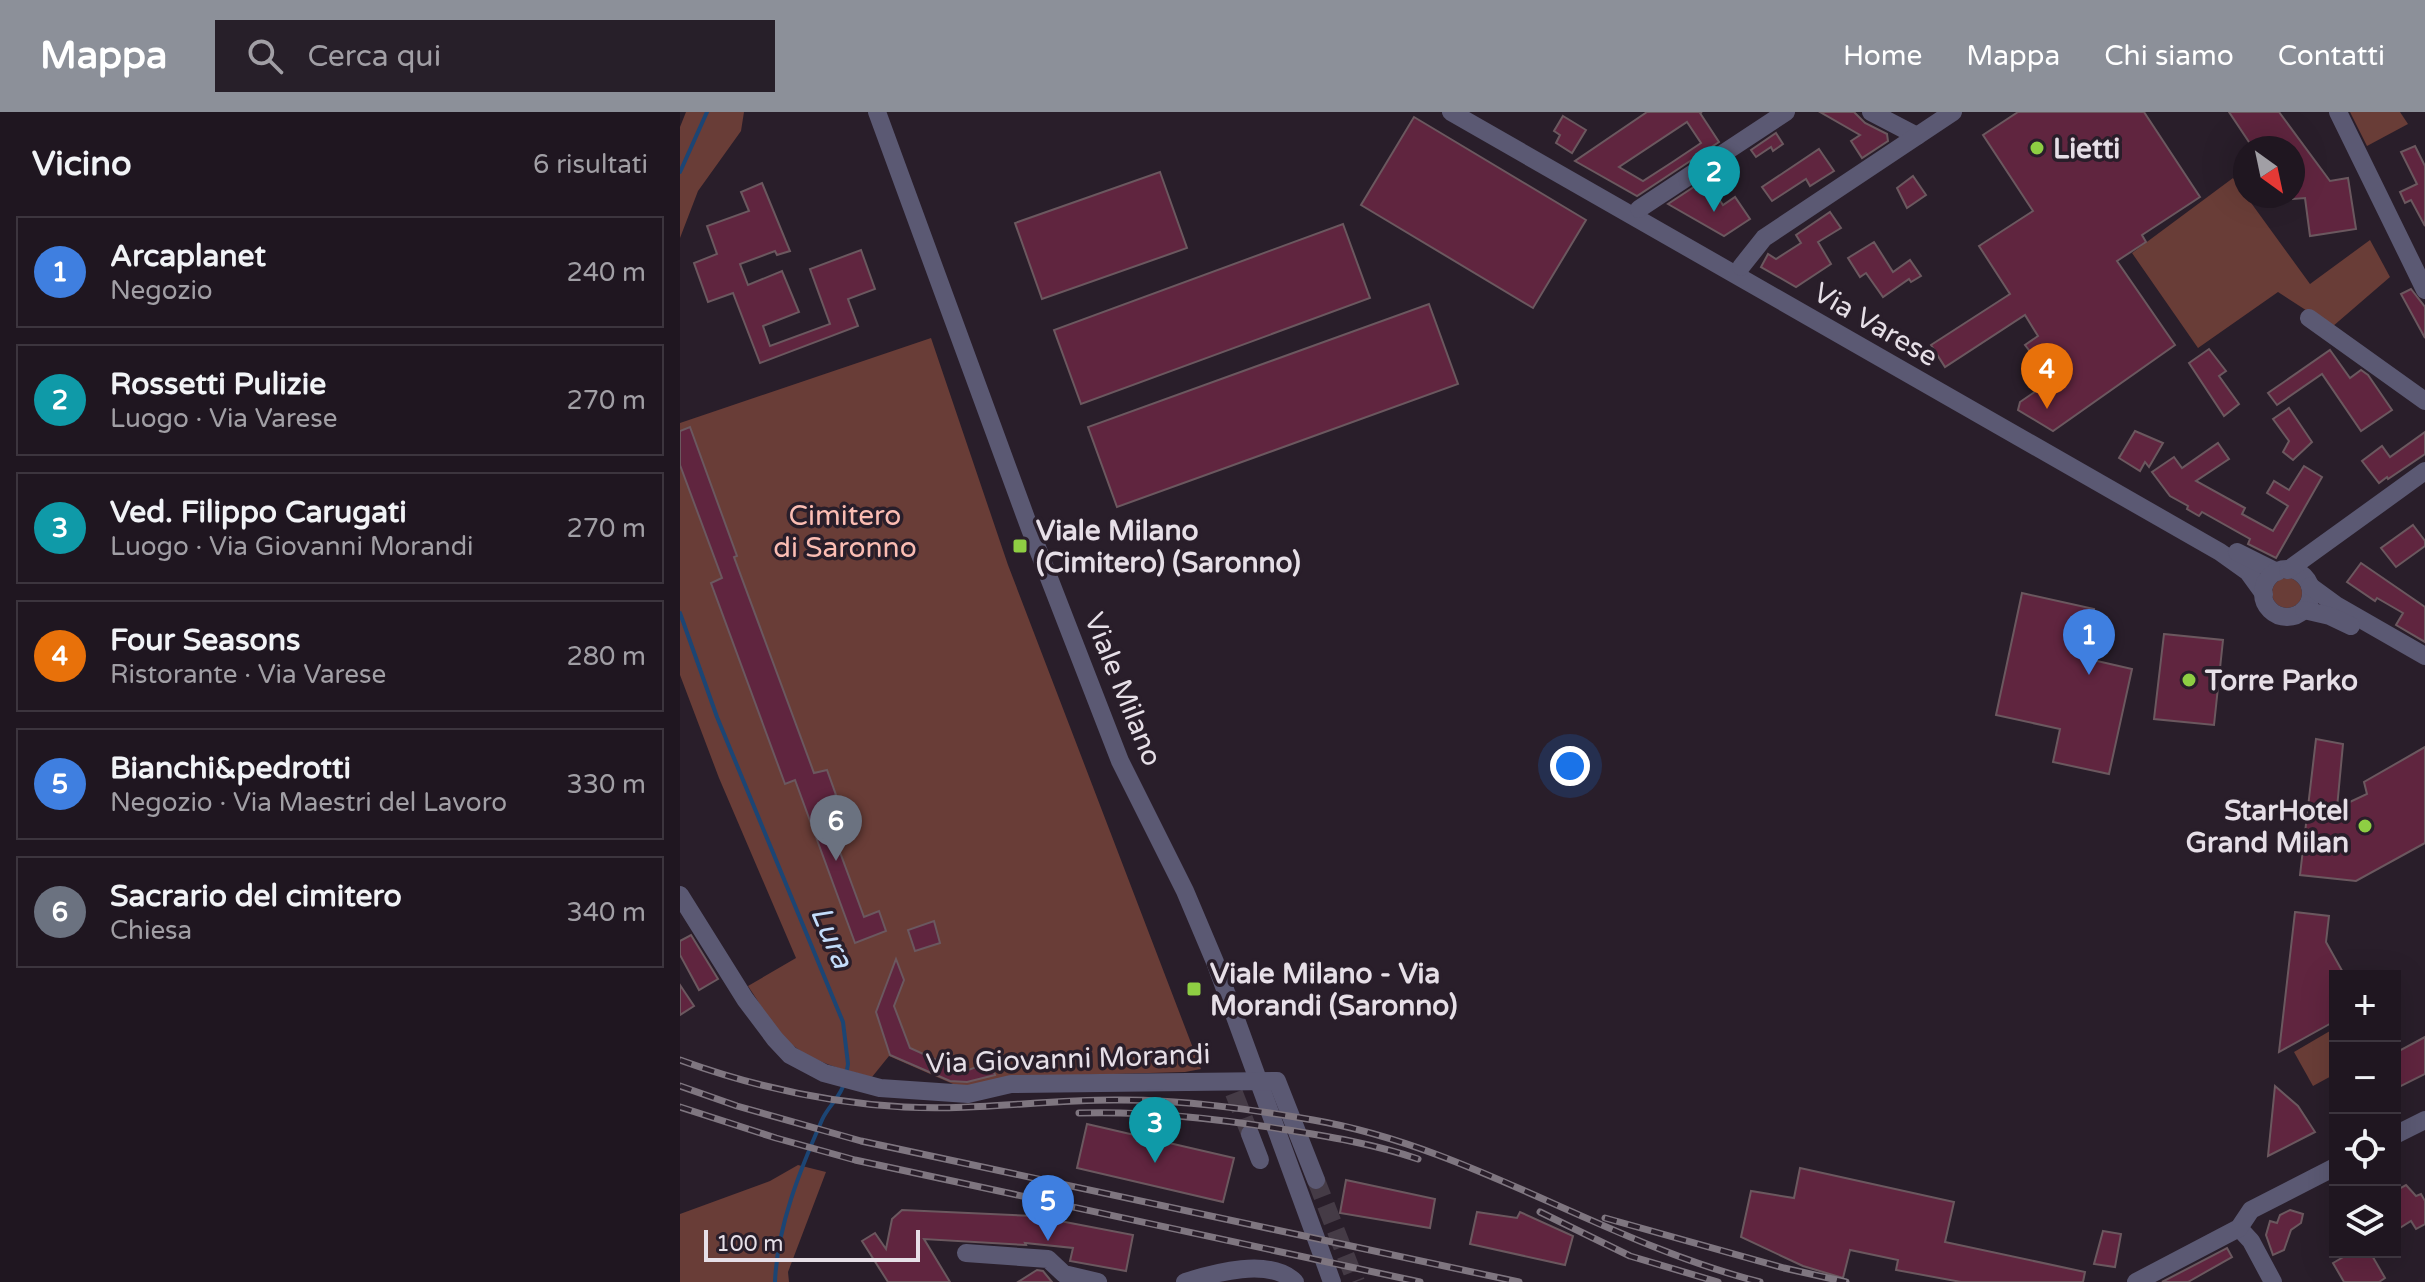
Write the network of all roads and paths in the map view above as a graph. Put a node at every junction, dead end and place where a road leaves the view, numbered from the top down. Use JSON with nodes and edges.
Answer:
{"nodes":[{"id":1,"x":877,"y":112,"type":"edge"},
{"id":2,"x":1451,"y":112,"type":"edge"},
{"id":3,"x":1471,"y":112,"type":"edge"},
{"id":4,"x":1786,"y":112,"type":"edge"},
{"id":5,"x":1871,"y":112,"type":"edge"},
{"id":6,"x":1953,"y":112,"type":"edge"},
{"id":7,"x":2338,"y":112,"type":"edge"},
{"id":8,"x":1917,"y":136,"type":"junction"},
{"id":9,"x":1639,"y":209,"type":"junction"},
{"id":10,"x":1741,"y":267,"type":"junction"},
{"id":11,"x":2425,"y":290,"type":"edge"},
{"id":12,"x":2309,"y":318,"type":"dead end"},
{"id":13,"x":2425,"y":401,"type":"edge"},
{"id":14,"x":2425,"y":471,"type":"edge"},
{"id":15,"x":2314,"y":549,"type":"junction"},
{"id":16,"x":2282,"y":571,"type":"junction"},
{"id":17,"x":2308,"y":582,"type":"junction"},
{"id":18,"x":2264,"y":594,"type":"junction"},
{"id":19,"x":2304,"y":610,"type":"junction"},
{"id":20,"x":2425,"y":656,"type":"edge"},
{"id":21,"x":2425,"y":668,"type":"edge"},
{"id":22,"x":680,"y":895,"type":"edge"},
{"id":23,"x":1260,"y":1081,"type":"junction"},
{"id":24,"x":2425,"y":1120,"type":"edge"},
{"id":25,"x":2401,"y":1132,"type":"edge"},
{"id":26,"x":1250,"y":1134,"type":"tunnel mouth"},
{"id":27,"x":1260,"y":1160,"type":"dead end"},
{"id":28,"x":2329,"y":1170,"type":"edge"},
{"id":29,"x":1316,"y":1180,"type":"tunnel mouth"},
{"id":30,"x":2239,"y":1228,"type":"junction"},
{"id":31,"x":966,"y":1253,"type":"dead end"},
{"id":32,"x":1098,"y":1282,"type":"edge"},
{"id":33,"x":1185,"y":1282,"type":"edge"},
{"id":34,"x":1295,"y":1282,"type":"edge"},
{"id":35,"x":1332,"y":1282,"type":"edge"},
{"id":36,"x":2136,"y":1282,"type":"edge"},
{"id":37,"x":2273,"y":1282,"type":"edge"}],
"edges":[{"from":1,"to":23,"type":"street","name":"Viale Milano"},
{"from":2,"to":18,"type":"street","name":"Via Varese"},
{"from":3,"to":9,"type":"street","name":"Via Varese"},
{"from":4,"to":9,"type":"street"},
{"from":5,"to":8,"type":"street"},
{"from":6,"to":8,"type":"street"},
{"from":7,"to":11,"type":"street"},
{"from":8,"to":10,"type":"street"},
{"from":9,"to":10,"type":"street","name":"Via Varese"},
{"from":10,"to":16,"type":"street","name":"Via Varese"},
{"from":12,"to":13,"type":"street"},
{"from":14,"to":15,"type":"street"},
{"from":15,"to":16,"type":"street"},
{"from":15,"to":17,"type":"street"},
{"from":16,"to":17,"type":"street"},
{"from":16,"to":18,"type":"street"},
{"from":17,"to":19,"type":"street"},
{"from":17,"to":20,"type":"street"},
{"from":18,"to":19,"type":"street"},
{"from":19,"to":21,"type":"street"},
{"from":22,"to":23,"type":"street","name":"Via Giovanni Morandi"},
{"from":23,"to":29,"type":"street"},
{"from":23,"to":35,"type":"street","name":"Viale Milano"},
{"from":24,"to":25,"type":"street"},
{"from":26,"to":27,"type":"street"},
{"from":28,"to":30,"type":"street"},
{"from":30,"to":36,"type":"street"},
{"from":30,"to":37,"type":"street"},
{"from":31,"to":32,"type":"street"},
{"from":33,"to":34,"type":"street"}]}
